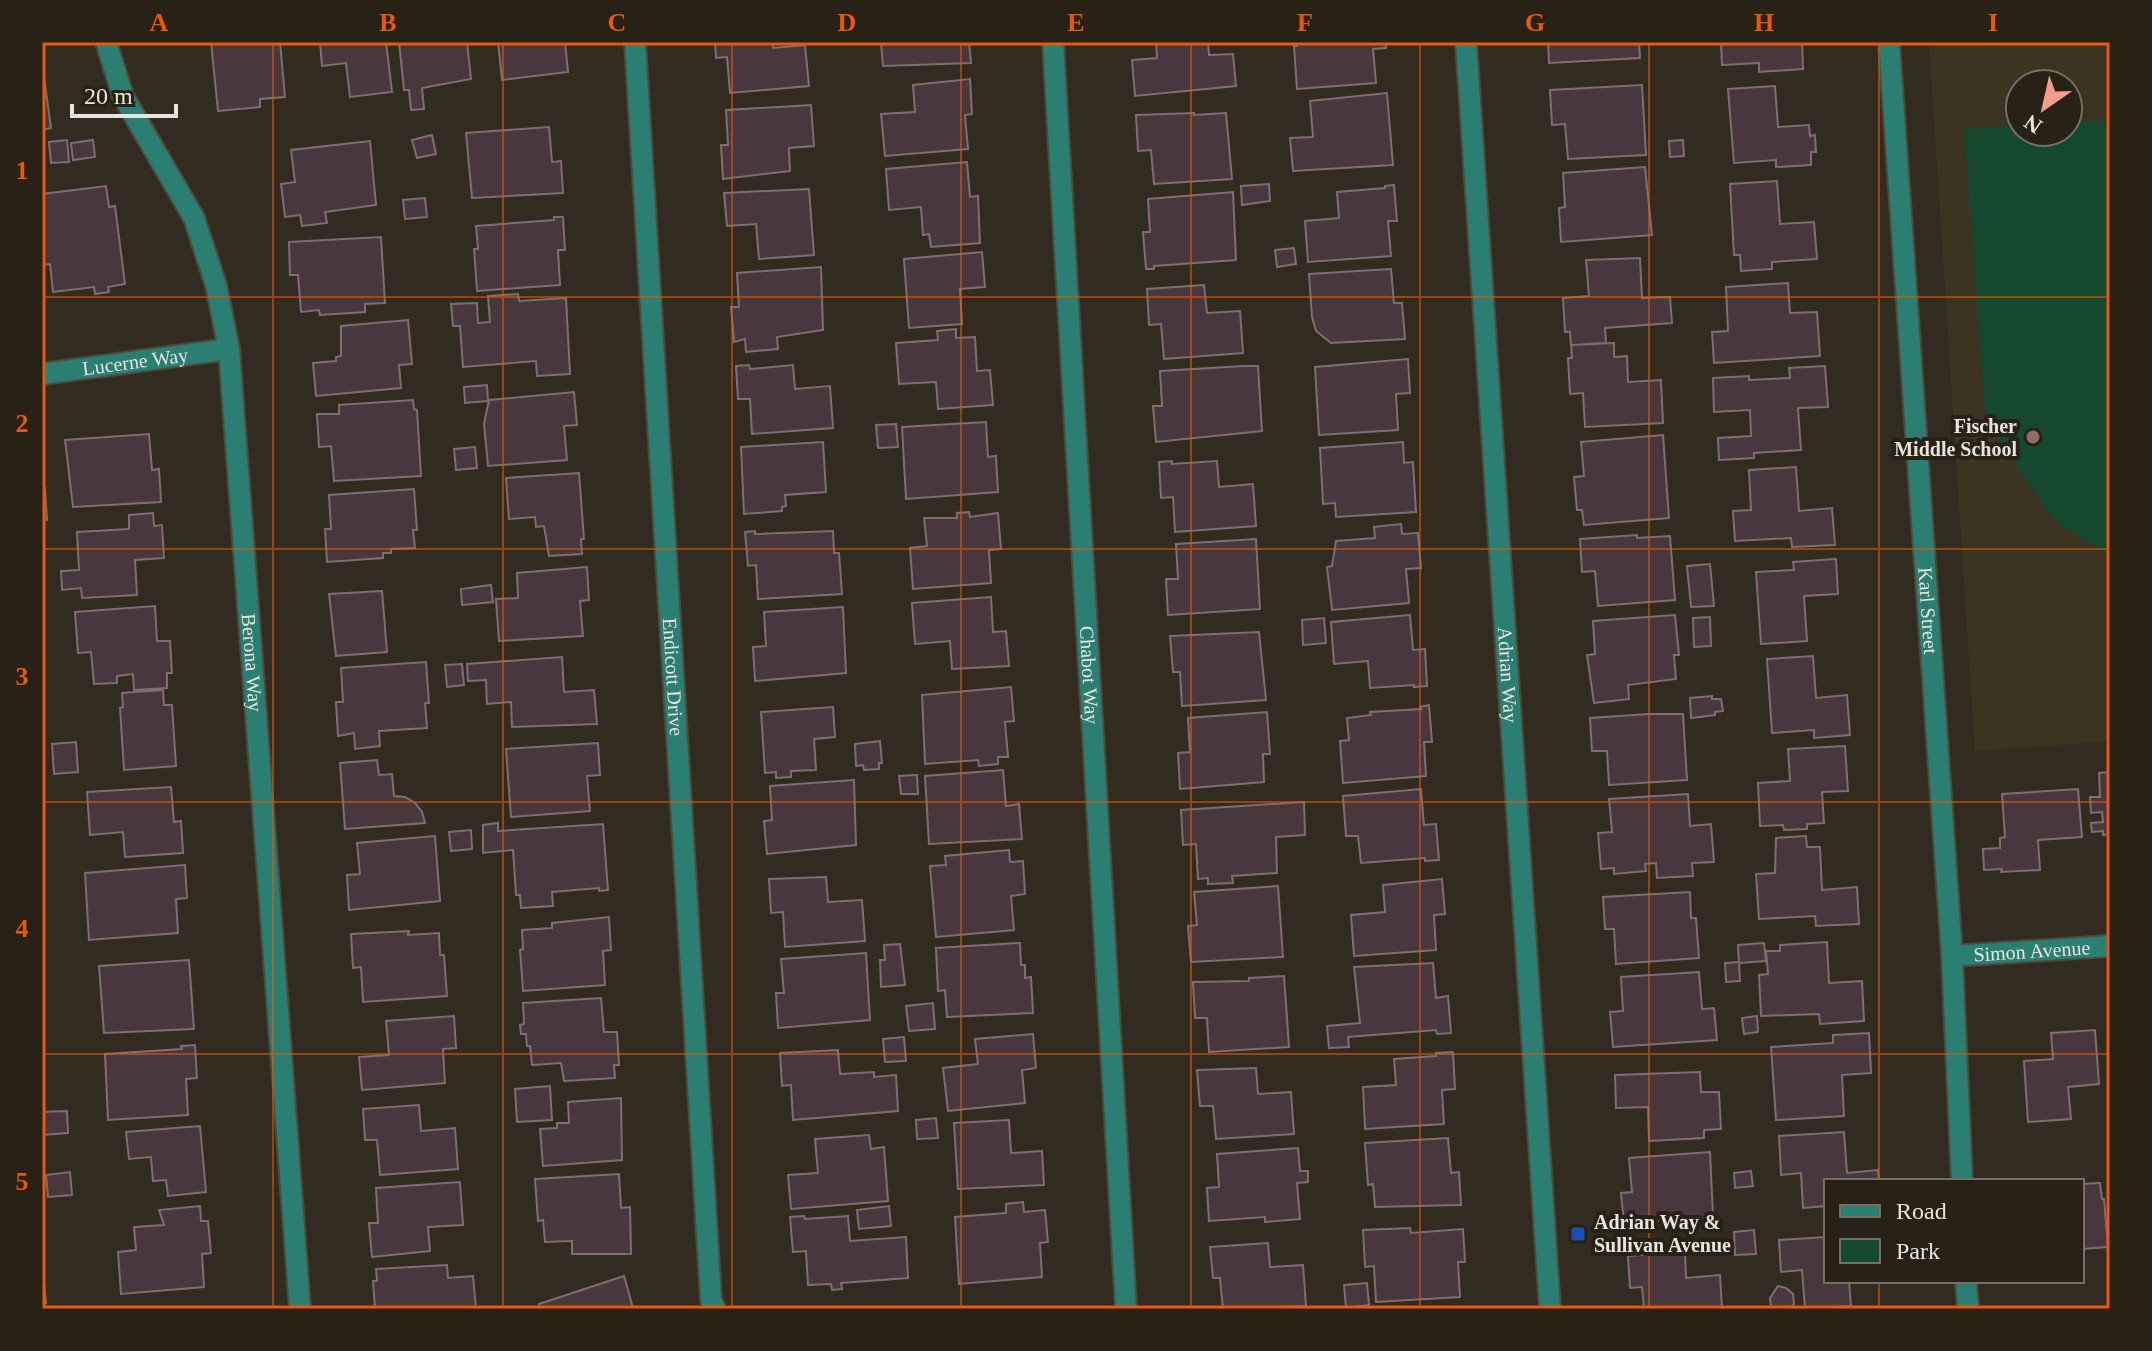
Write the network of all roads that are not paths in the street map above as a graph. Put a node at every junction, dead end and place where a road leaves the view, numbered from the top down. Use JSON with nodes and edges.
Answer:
{"nodes":[{"id":1,"x":106,"y":42,"type":"edge"},
{"id":2,"x":635,"y":42,"type":"edge"},
{"id":3,"x":1053,"y":42,"type":"edge"},
{"id":4,"x":1466,"y":42,"type":"edge"},
{"id":5,"x":1889,"y":42,"type":"edge"},
{"id":6,"x":229,"y":349,"type":"junction"},
{"id":7,"x":42,"y":374,"type":"edge"},
{"id":8,"x":2110,"y":946,"type":"edge"},
{"id":9,"x":1952,"y":956,"type":"junction"},
{"id":10,"x":1962,"y":1179,"type":"edge"},
{"id":11,"x":1966,"y":1283,"type":"edge"},
{"id":12,"x":300,"y":1309,"type":"edge"},
{"id":13,"x":715,"y":1309,"type":"edge"},
{"id":14,"x":1126,"y":1309,"type":"edge"},
{"id":15,"x":1550,"y":1309,"type":"edge"},
{"id":16,"x":1968,"y":1309,"type":"edge"}],
"edges":[{"from":1,"to":6,"type":"street","name":"Berona Way"},
{"from":2,"to":13,"type":"street","name":"Endicott Drive"},
{"from":3,"to":14,"type":"street","name":"Chabot Way"},
{"from":4,"to":15,"type":"street","name":"Adrian Way"},
{"from":5,"to":9,"type":"street","name":"Karl Street"},
{"from":6,"to":7,"type":"street","name":"Lucerne Way"},
{"from":6,"to":12,"type":"street","name":"Berona Way"},
{"from":8,"to":9,"type":"street","name":"Simon Avenue"},
{"from":9,"to":10,"type":"street","name":"Karl Street"},
{"from":11,"to":16,"type":"street"}]}
